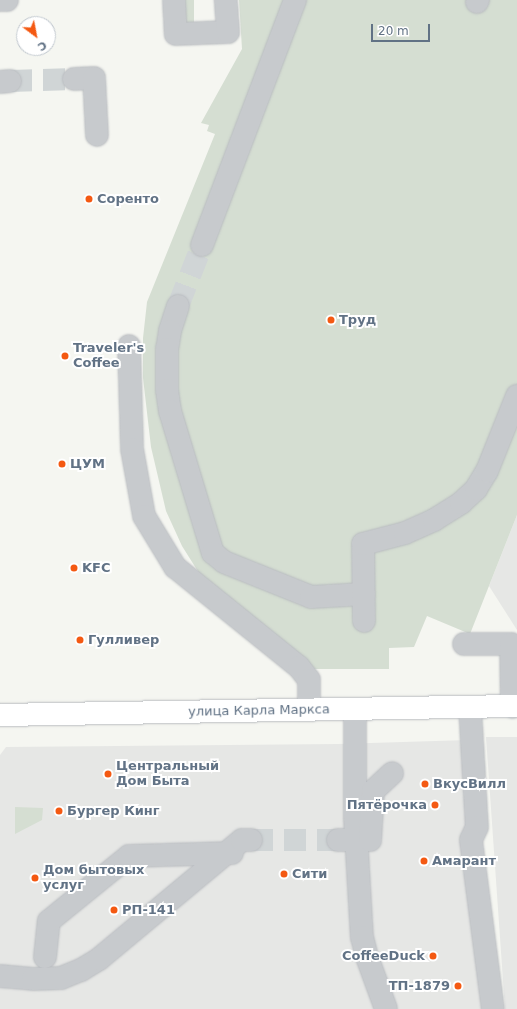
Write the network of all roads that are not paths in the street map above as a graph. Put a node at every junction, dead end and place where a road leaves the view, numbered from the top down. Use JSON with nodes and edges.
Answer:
{"nodes":[{"id":1,"x":0,"y":0,"type":"edge"},
{"id":2,"x":7,"y":0,"type":"edge"},
{"id":3,"x":174,"y":0,"type":"edge"},
{"id":4,"x":226,"y":0,"type":"edge"},
{"id":5,"x":295,"y":0,"type":"edge"},
{"id":6,"x":74,"y":79,"type":"tunnel mouth"},
{"id":7,"x":97,"y":135,"type":"dead end"},
{"id":8,"x":202,"y":244,"type":"tunnel mouth"},
{"id":9,"x":178,"y":306,"type":"tunnel mouth"},
{"id":10,"x":129,"y":346,"type":"dead end"},
{"id":11,"x":517,"y":396,"type":"edge"},
{"id":12,"x":364,"y":594,"type":"junction"},
{"id":13,"x":364,"y":621,"type":"dead end"},
{"id":14,"x":464,"y":644,"type":"dead end"},
{"id":15,"x":470,"y":707,"type":"junction"},
{"id":16,"x":515,"y":707,"type":"edge"},
{"id":17,"x":355,"y":709,"type":"junction"},
{"id":18,"x":309,"y":710,"type":"junction"},
{"id":19,"x":0,"y":716,"type":"edge"},
{"id":20,"x":392,"y":773,"type":"dead end"},
{"id":21,"x":251,"y":847,"type":"tunnel mouth"},
{"id":22,"x":347,"y":847,"type":"junction"},
{"id":23,"x":226,"y":853,"type":"junction"},
{"id":24,"x":45,"y":957,"type":"dead end"},
{"id":25,"x":0,"y":976,"type":"edge"},
{"id":26,"x":386,"y":1009,"type":"edge"},
{"id":27,"x":493,"y":1009,"type":"edge"}],
"edges":[{"from":1,"to":2,"type":"lane"},
{"from":3,"to":4,"type":"lane"},
{"from":5,"to":8,"type":"lane"},
{"from":6,"to":7,"type":"lane"},
{"from":9,"to":12,"type":"lane"},
{"from":10,"to":18,"type":"lane"},
{"from":11,"to":12,"type":"lane"},
{"from":12,"to":13,"type":"lane"},
{"from":14,"to":16,"type":"lane"},
{"from":15,"to":16,"type":"main road","name":"улица Карла Маркса"},
{"from":15,"to":17,"type":"main road","name":"улица Карла Маркса"},
{"from":15,"to":27,"type":"lane"},
{"from":17,"to":18,"type":"main road","name":"улица Карла Маркса"},
{"from":17,"to":22,"type":"lane"},
{"from":18,"to":19,"type":"main road","name":"улица Карла Маркса"},
{"from":20,"to":22,"type":"lane"},
{"from":21,"to":23,"type":"lane"},
{"from":22,"to":26,"type":"lane"},
{"from":23,"to":24,"type":"lane"},
{"from":23,"to":25,"type":"lane"}]}
